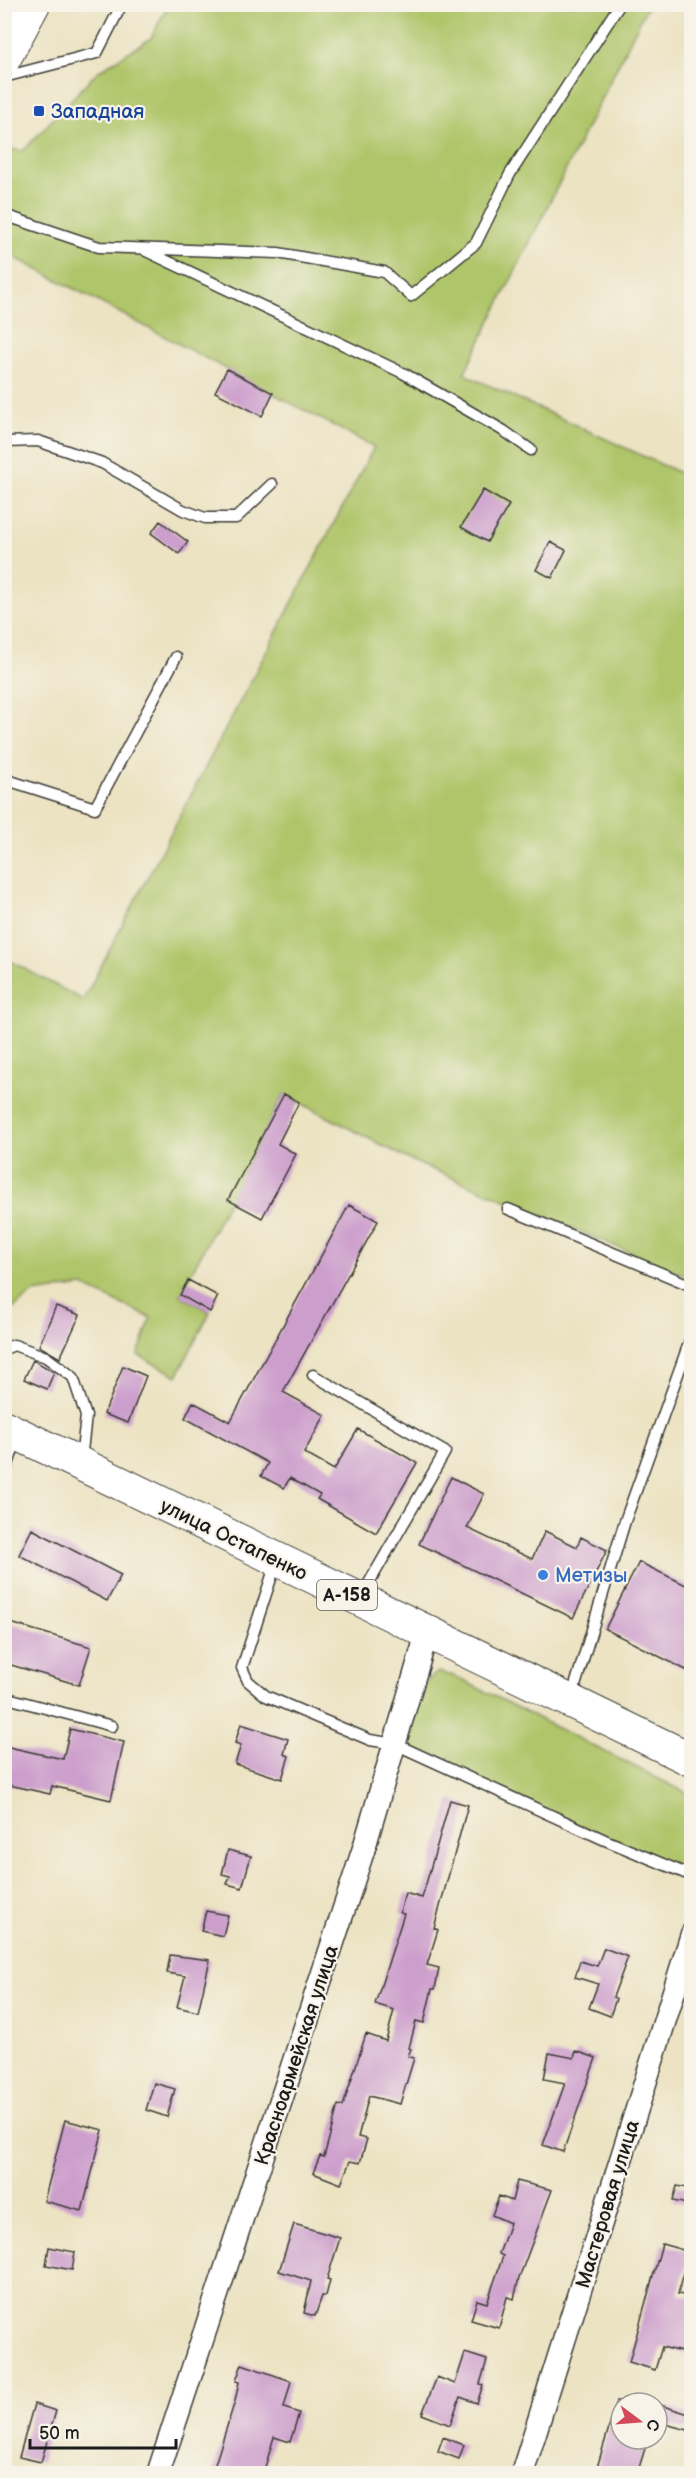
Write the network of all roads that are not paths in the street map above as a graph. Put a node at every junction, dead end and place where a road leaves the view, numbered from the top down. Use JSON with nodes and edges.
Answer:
{"nodes":[{"id":1,"x":34,"y":4,"type":"edge"},
{"id":2,"x":122,"y":4,"type":"edge"},
{"id":3,"x":620,"y":4,"type":"edge"},
{"id":4,"x":4,"y":60,"type":"edge"},
{"id":5,"x":4,"y":76,"type":"edge"},
{"id":6,"x":4,"y":215,"type":"edge"},
{"id":7,"x":141,"y":248,"type":"junction"},
{"id":8,"x":4,"y":442,"type":"edge"},
{"id":9,"x":531,"y":450,"type":"dead end"},
{"id":10,"x":272,"y":484,"type":"dead end"},
{"id":11,"x":176,"y":657,"type":"dead end"},
{"id":12,"x":4,"y":779,"type":"edge"},
{"id":13,"x":508,"y":1209,"type":"dead end"},
{"id":14,"x":692,"y":1286,"type":"edge"},
{"id":15,"x":692,"y":1335,"type":"edge"},
{"id":16,"x":4,"y":1350,"type":"edge"},
{"id":17,"x":313,"y":1375,"type":"dead end"},
{"id":18,"x":11,"y":1431,"type":"edge"},
{"id":19,"x":81,"y":1463,"type":"junction"},
{"id":20,"x":4,"y":1477,"type":"edge"},
{"id":21,"x":276,"y":1561,"type":"junction"},
{"id":22,"x":358,"y":1600,"type":"junction"},
{"id":23,"x":427,"y":1633,"type":"junction"},
{"id":24,"x":4,"y":1696,"type":"edge"},
{"id":25,"x":570,"y":1702,"type":"junction"},
{"id":26,"x":112,"y":1726,"type":"dead end"},
{"id":27,"x":394,"y":1744,"type":"junction"},
{"id":28,"x":692,"y":1760,"type":"edge"},
{"id":29,"x":692,"y":1876,"type":"edge"},
{"id":30,"x":692,"y":1934,"type":"edge"},
{"id":31,"x":158,"y":2474,"type":"edge"},
{"id":32,"x":522,"y":2474,"type":"edge"}],
"edges":[{"from":1,"to":4,"type":"street"},
{"from":2,"to":5,"type":"lane"},
{"from":3,"to":7,"type":"lane"},
{"from":6,"to":7,"type":"lane"},
{"from":7,"to":9,"type":"lane"},
{"from":8,"to":10,"type":"lane"},
{"from":11,"to":12,"type":"lane"},
{"from":13,"to":14,"type":"lane"},
{"from":15,"to":25,"type":"lane"},
{"from":16,"to":19,"type":"lane"},
{"from":17,"to":22,"type":"lane"},
{"from":18,"to":19,"type":"main road","name":"улица Остапенко","number":"А-158"},
{"from":18,"to":20,"type":"lane"},
{"from":19,"to":21,"type":"main road","name":"улица Остапенко","number":"А-158"},
{"from":21,"to":22,"type":"main road","name":"улица Остапенко","number":"А-158"},
{"from":21,"to":27,"type":"lane"},
{"from":22,"to":23,"type":"main road","name":"улица Остапенко","number":"А-158"},
{"from":23,"to":25,"type":"main road","name":"улица Остапенко","number":"А-158"},
{"from":23,"to":27,"type":"street","name":"Красноармейская улица"},
{"from":24,"to":26,"type":"lane"},
{"from":25,"to":28,"type":"main road","name":"улица Остапенко","number":"А-158"},
{"from":27,"to":29,"type":"lane"},
{"from":27,"to":31,"type":"street","name":"Красноармейская улица"},
{"from":30,"to":32,"type":"street","name":"Мастеровая улица"}]}
